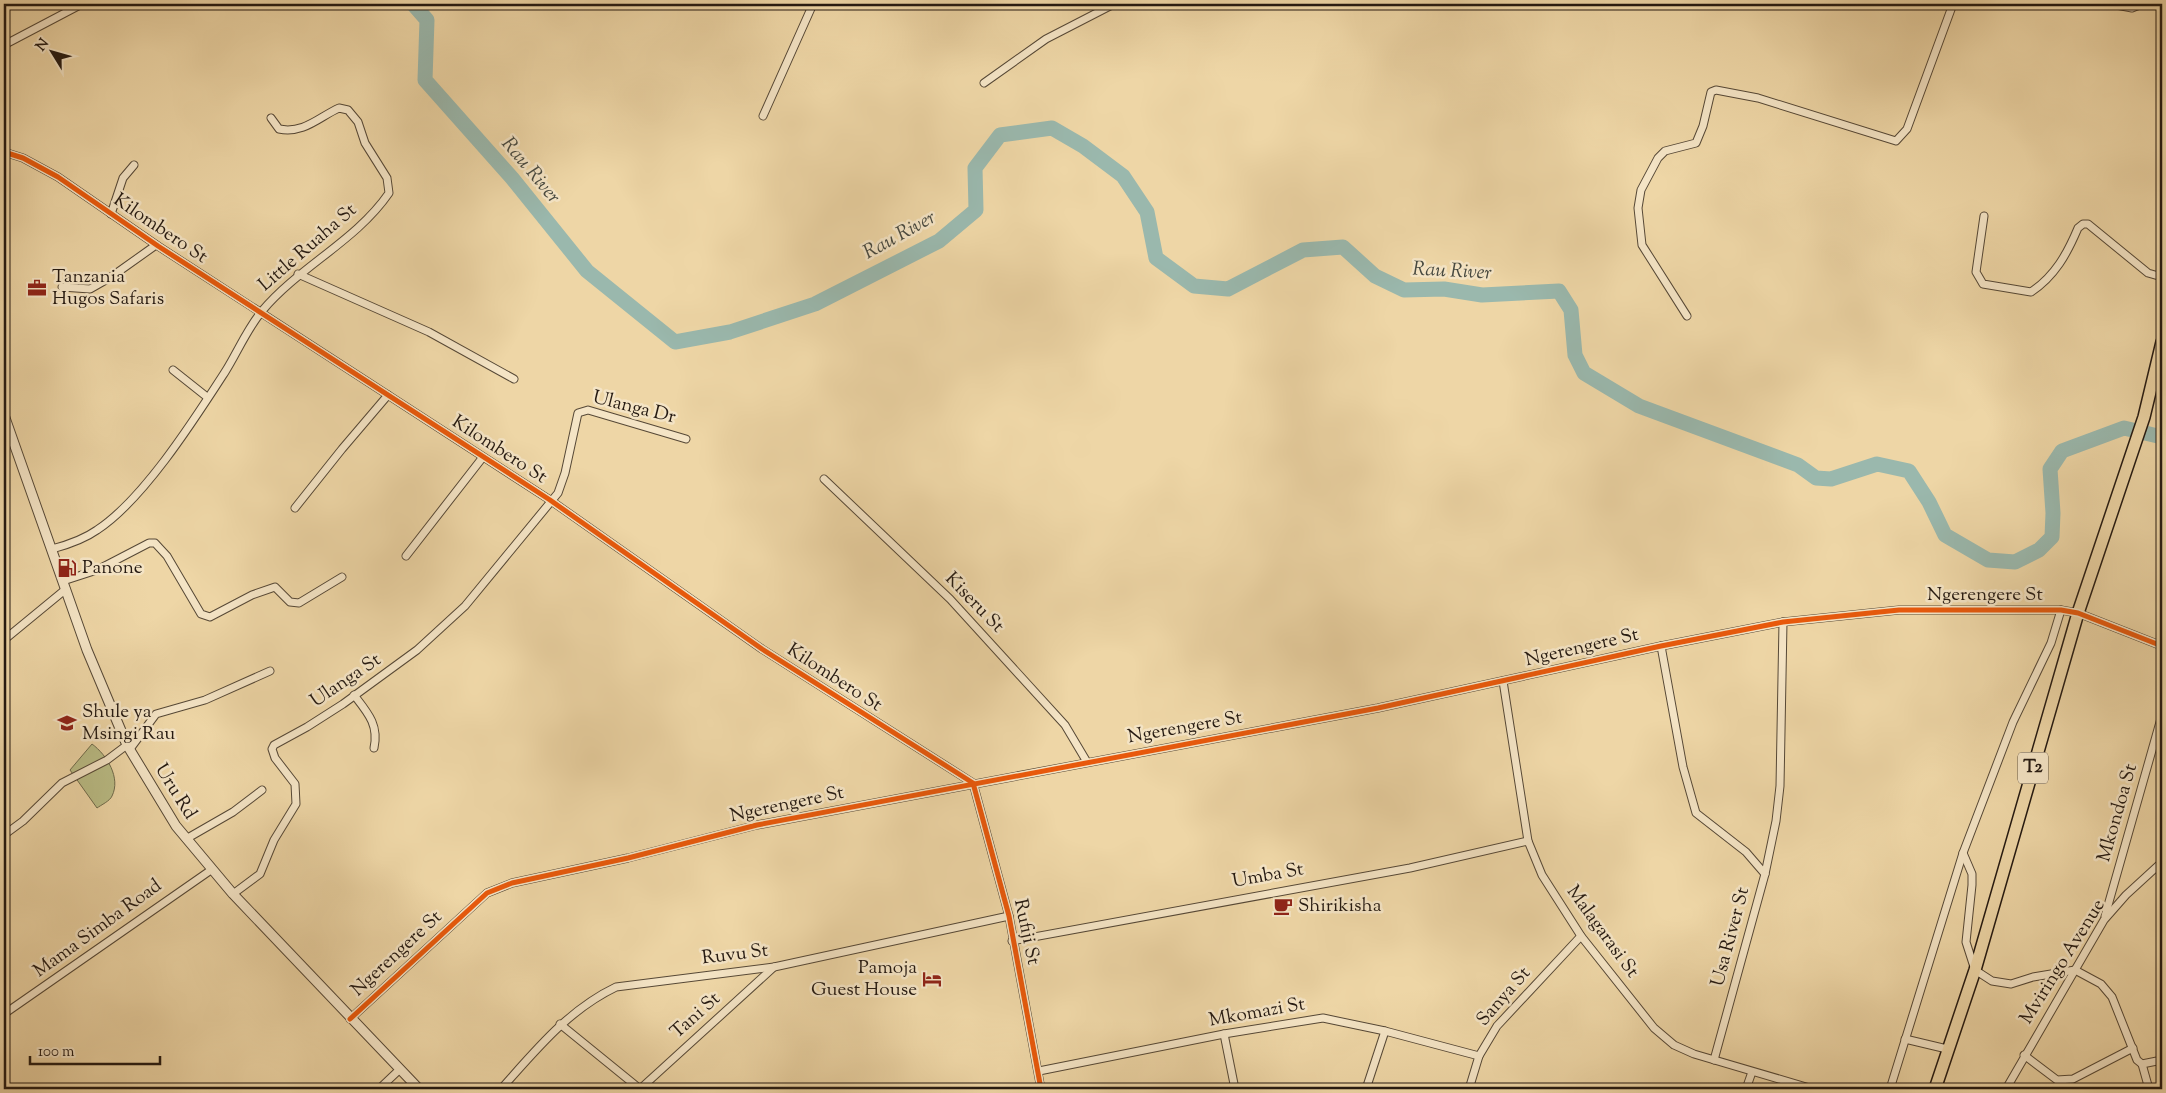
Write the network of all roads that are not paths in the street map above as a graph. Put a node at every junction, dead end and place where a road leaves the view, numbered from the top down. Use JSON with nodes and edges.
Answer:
{"nodes":[{"id":1,"x":82,"y":4,"type":"edge"},
{"id":2,"x":813,"y":4,"type":"edge"},
{"id":3,"x":1114,"y":4,"type":"edge"},
{"id":4,"x":1953,"y":4,"type":"edge"},
{"id":5,"x":2111,"y":4,"type":"edge"},
{"id":6,"x":2142,"y":4,"type":"edge"},
{"id":7,"x":4,"y":45,"type":"edge"},
{"id":8,"x":984,"y":83,"type":"dead end"},
{"id":9,"x":763,"y":116,"type":"dead end"},
{"id":10,"x":271,"y":118,"type":"dead end"},
{"id":11,"x":4,"y":152,"type":"edge"},
{"id":12,"x":134,"y":165,"type":"dead end"},
{"id":13,"x":111,"y":214,"type":"junction"},
{"id":14,"x":1984,"y":216,"type":"dead end"},
{"id":15,"x":156,"y":245,"type":"junction"},
{"id":16,"x":298,"y":274,"type":"junction"},
{"id":17,"x":2162,"y":277,"type":"edge"},
{"id":18,"x":62,"y":287,"type":"dead end"},
{"id":19,"x":261,"y":313,"type":"junction"},
{"id":20,"x":1687,"y":316,"type":"dead end"},
{"id":21,"x":2162,"y":342,"type":"edge"},
{"id":22,"x":2160,"y":356,"type":"edge"},
{"id":23,"x":173,"y":370,"type":"dead end"},
{"id":24,"x":514,"y":379,"type":"dead end"},
{"id":25,"x":388,"y":395,"type":"junction"},
{"id":26,"x":207,"y":397,"type":"junction"},
{"id":27,"x":4,"y":415,"type":"edge"},
{"id":28,"x":686,"y":439,"type":"dead end"},
{"id":29,"x":483,"y":457,"type":"junction"},
{"id":30,"x":824,"y":479,"type":"dead end"},
{"id":31,"x":550,"y":500,"type":"junction"},
{"id":32,"x":295,"y":508,"type":"dead end"},
{"id":33,"x":52,"y":549,"type":"junction"},
{"id":34,"x":406,"y":556,"type":"dead end"},
{"id":35,"x":342,"y":577,"type":"dead end"},
{"id":36,"x":64,"y":585,"type":"junction"},
{"id":37,"x":2061,"y":610,"type":"junction"},
{"id":38,"x":2078,"y":614,"type":"junction"},
{"id":39,"x":1783,"y":622,"type":"junction"},
{"id":40,"x":4,"y":640,"type":"edge"},
{"id":41,"x":1661,"y":646,"type":"junction"},
{"id":42,"x":2162,"y":646,"type":"edge"},
{"id":43,"x":270,"y":671,"type":"dead end"},
{"id":44,"x":1504,"y":682,"type":"junction"},
{"id":45,"x":354,"y":695,"type":"junction"},
{"id":46,"x":2162,"y":715,"type":"edge"},
{"id":47,"x":129,"y":747,"type":"junction"},
{"id":48,"x":374,"y":748,"type":"dead end"},
{"id":49,"x":1087,"y":762,"type":"junction"},
{"id":50,"x":973,"y":784,"type":"junction"},
{"id":51,"x":262,"y":790,"type":"dead end"},
{"id":52,"x":4,"y":834,"type":"edge"},
{"id":53,"x":186,"y":839,"type":"junction"},
{"id":54,"x":1528,"y":841,"type":"junction"},
{"id":55,"x":1963,"y":853,"type":"junction"},
{"id":56,"x":2162,"y":862,"type":"edge"},
{"id":57,"x":211,"y":870,"type":"junction"},
{"id":58,"x":1765,"y":874,"type":"junction"},
{"id":59,"x":232,"y":894,"type":"junction"},
{"id":60,"x":1009,"y":916,"type":"junction"},
{"id":61,"x":2104,"y":920,"type":"junction"},
{"id":62,"x":1581,"y":936,"type":"junction"},
{"id":63,"x":1012,"y":940,"type":"junction"},
{"id":64,"x":774,"y":967,"type":"junction"},
{"id":65,"x":1975,"y":970,"type":"junction"},
{"id":66,"x":2074,"y":970,"type":"junction"},
{"id":67,"x":4,"y":1014,"type":"edge"},
{"id":68,"x":350,"y":1018,"type":"junction"},
{"id":69,"x":560,"y":1024,"type":"junction"},
{"id":70,"x":1385,"y":1030,"type":"junction"},
{"id":71,"x":1224,"y":1034,"type":"junction"},
{"id":72,"x":1905,"y":1039,"type":"junction"},
{"id":73,"x":2133,"y":1048,"type":"junction"},
{"id":74,"x":1948,"y":1049,"type":"junction"},
{"id":75,"x":1479,"y":1056,"type":"junction"},
{"id":76,"x":2024,"y":1056,"type":"junction"},
{"id":77,"x":1714,"y":1060,"type":"junction"},
{"id":78,"x":2162,"y":1060,"type":"edge"},
{"id":79,"x":2142,"y":1064,"type":"junction"},
{"id":80,"x":399,"y":1070,"type":"junction"},
{"id":81,"x":1039,"y":1071,"type":"junction"},
{"id":82,"x":1752,"y":1072,"type":"junction"},
{"id":83,"x":379,"y":1089,"type":"edge"},
{"id":84,"x":419,"y":1089,"type":"edge"},
{"id":85,"x":501,"y":1089,"type":"edge"},
{"id":86,"x":640,"y":1089,"type":"edge"},
{"id":87,"x":1041,"y":1089,"type":"edge"},
{"id":88,"x":1235,"y":1089,"type":"edge"},
{"id":89,"x":1366,"y":1089,"type":"edge"},
{"id":90,"x":1469,"y":1089,"type":"edge"},
{"id":91,"x":1746,"y":1089,"type":"edge"},
{"id":92,"x":1812,"y":1089,"type":"edge"},
{"id":93,"x":1890,"y":1089,"type":"edge"},
{"id":94,"x":1936,"y":1089,"type":"edge"},
{"id":95,"x":2006,"y":1089,"type":"edge"},
{"id":96,"x":2149,"y":1089,"type":"edge"}],
"edges":[{"from":1,"to":7,"type":"street"},
{"from":2,"to":9,"type":"street"},
{"from":3,"to":8,"type":"street"},
{"from":4,"to":20,"type":"street"},
{"from":5,"to":6,"type":"street"},
{"from":10,"to":16,"type":"street","name":"Little Ruaha St"},
{"from":11,"to":13,"type":"street","name":"Kilombero St"},
{"from":12,"to":13,"type":"street"},
{"from":13,"to":15,"type":"street","name":"Kilombero St"},
{"from":14,"to":17,"type":"street"},
{"from":15,"to":18,"type":"street"},
{"from":15,"to":19,"type":"street","name":"Kilombero St"},
{"from":16,"to":19,"type":"street","name":"Little Ruaha St"},
{"from":16,"to":24,"type":"street"},
{"from":19,"to":25,"type":"street","name":"Kilombero St"},
{"from":19,"to":26,"type":"street","name":"Little Ruaha St"},
{"from":21,"to":22,"type":"highway","number":"T2"},
{"from":22,"to":38,"type":"highway","number":"T2"},
{"from":23,"to":26,"type":"street"},
{"from":25,"to":29,"type":"street","name":"Kilombero St"},
{"from":25,"to":32,"type":"street"},
{"from":26,"to":33,"type":"street","name":"Little Ruaha St"},
{"from":27,"to":33,"type":"street","name":"Uru Rd"},
{"from":28,"to":31,"type":"street","name":"Ulanga Dr"},
{"from":29,"to":31,"type":"street","name":"Kilombero St"},
{"from":29,"to":34,"type":"street"},
{"from":30,"to":49,"type":"street","name":"Kiseru St"},
{"from":31,"to":45,"type":"street","name":"Ulanga St"},
{"from":31,"to":50,"type":"street","name":"Kilombero St"},
{"from":33,"to":36,"type":"street","name":"Uru Rd"},
{"from":35,"to":36,"type":"street"},
{"from":36,"to":40,"type":"street"},
{"from":36,"to":47,"type":"street","name":"Uru Rd"},
{"from":37,"to":38,"type":"street","name":"Ngerengere St"},
{"from":37,"to":39,"type":"street","name":"Ngerengere St"},
{"from":37,"to":55,"type":"street"},
{"from":38,"to":42,"type":"street","name":"Ngerengere St"},
{"from":38,"to":65,"type":"highway","number":"T2"},
{"from":39,"to":41,"type":"street","name":"Ngerengere St"},
{"from":39,"to":58,"type":"street"},
{"from":41,"to":44,"type":"street","name":"Ngerengere St"},
{"from":41,"to":58,"type":"street","name":"Usa River St"},
{"from":43,"to":47,"type":"street"},
{"from":44,"to":49,"type":"street","name":"Ngerengere St"},
{"from":44,"to":54,"type":"street","name":"Malagarasi St"},
{"from":45,"to":48,"type":"street"},
{"from":45,"to":59,"type":"street","name":"Ulanga St"},
{"from":46,"to":61,"type":"street","name":"Mkondoa St"},
{"from":47,"to":52,"type":"street"},
{"from":47,"to":53,"type":"street","name":"Uru Rd"},
{"from":49,"to":50,"type":"street","name":"Ngerengere St"},
{"from":50,"to":60,"type":"street","name":"Rufiji St"},
{"from":50,"to":68,"type":"street","name":"Ngerengere St"},
{"from":51,"to":53,"type":"street"},
{"from":53,"to":57,"type":"street","name":"Uru Rd"},
{"from":54,"to":62,"type":"street","name":"Malagarasi St"},
{"from":54,"to":63,"type":"street","name":"Umba St"},
{"from":55,"to":65,"type":"street"},
{"from":55,"to":72,"type":"street"},
{"from":56,"to":61,"type":"street","name":"Mviringo Avenue"},
{"from":57,"to":59,"type":"street","name":"Uru Rd"},
{"from":57,"to":67,"type":"street","name":"Mama Simba Road"},
{"from":58,"to":77,"type":"street","name":"Usa River St"},
{"from":59,"to":68,"type":"street","name":"Uru Rd"},
{"from":60,"to":63,"type":"street","name":"Rufiji St"},
{"from":60,"to":64,"type":"street","name":"Ruvu St"},
{"from":61,"to":66,"type":"street","name":"Mviringo Avenue"},
{"from":62,"to":75,"type":"street","name":"Sanya St"},
{"from":62,"to":77,"type":"street","name":"Malagarasi St"},
{"from":63,"to":81,"type":"street","name":"Rufiji St"},
{"from":64,"to":69,"type":"street","name":"Ruvu St"},
{"from":64,"to":86,"type":"street","name":"Tani St"},
{"from":65,"to":66,"type":"street"},
{"from":65,"to":74,"type":"highway","number":"T2"},
{"from":66,"to":73,"type":"street"},
{"from":66,"to":76,"type":"street","name":"Mviringo Avenue"},
{"from":68,"to":80,"type":"street","name":"Uru Rd"},
{"from":69,"to":85,"type":"street","name":"Ruvu St"},
{"from":69,"to":86,"type":"street"},
{"from":70,"to":71,"type":"street","name":"Mkomazi St"},
{"from":70,"to":75,"type":"street","name":"Mkomazi St"},
{"from":70,"to":89,"type":"street"},
{"from":71,"to":81,"type":"street","name":"Mkomazi St"},
{"from":71,"to":88,"type":"street"},
{"from":72,"to":74,"type":"street"},
{"from":72,"to":93,"type":"street"},
{"from":73,"to":76,"type":"street"},
{"from":73,"to":79,"type":"street"},
{"from":74,"to":94,"type":"highway","number":"T2"},
{"from":75,"to":90,"type":"street","name":"Sanya St"},
{"from":76,"to":95,"type":"street","name":"Mviringo Avenue"},
{"from":77,"to":82,"type":"street","name":"Malagarasi St"},
{"from":78,"to":79,"type":"street"},
{"from":79,"to":96,"type":"street"},
{"from":80,"to":83,"type":"street"},
{"from":80,"to":84,"type":"street","name":"Uru Rd"},
{"from":81,"to":87,"type":"street","name":"Rufiji St"},
{"from":82,"to":91,"type":"street"},
{"from":82,"to":92,"type":"street","name":"Malagarasi St"}]}
